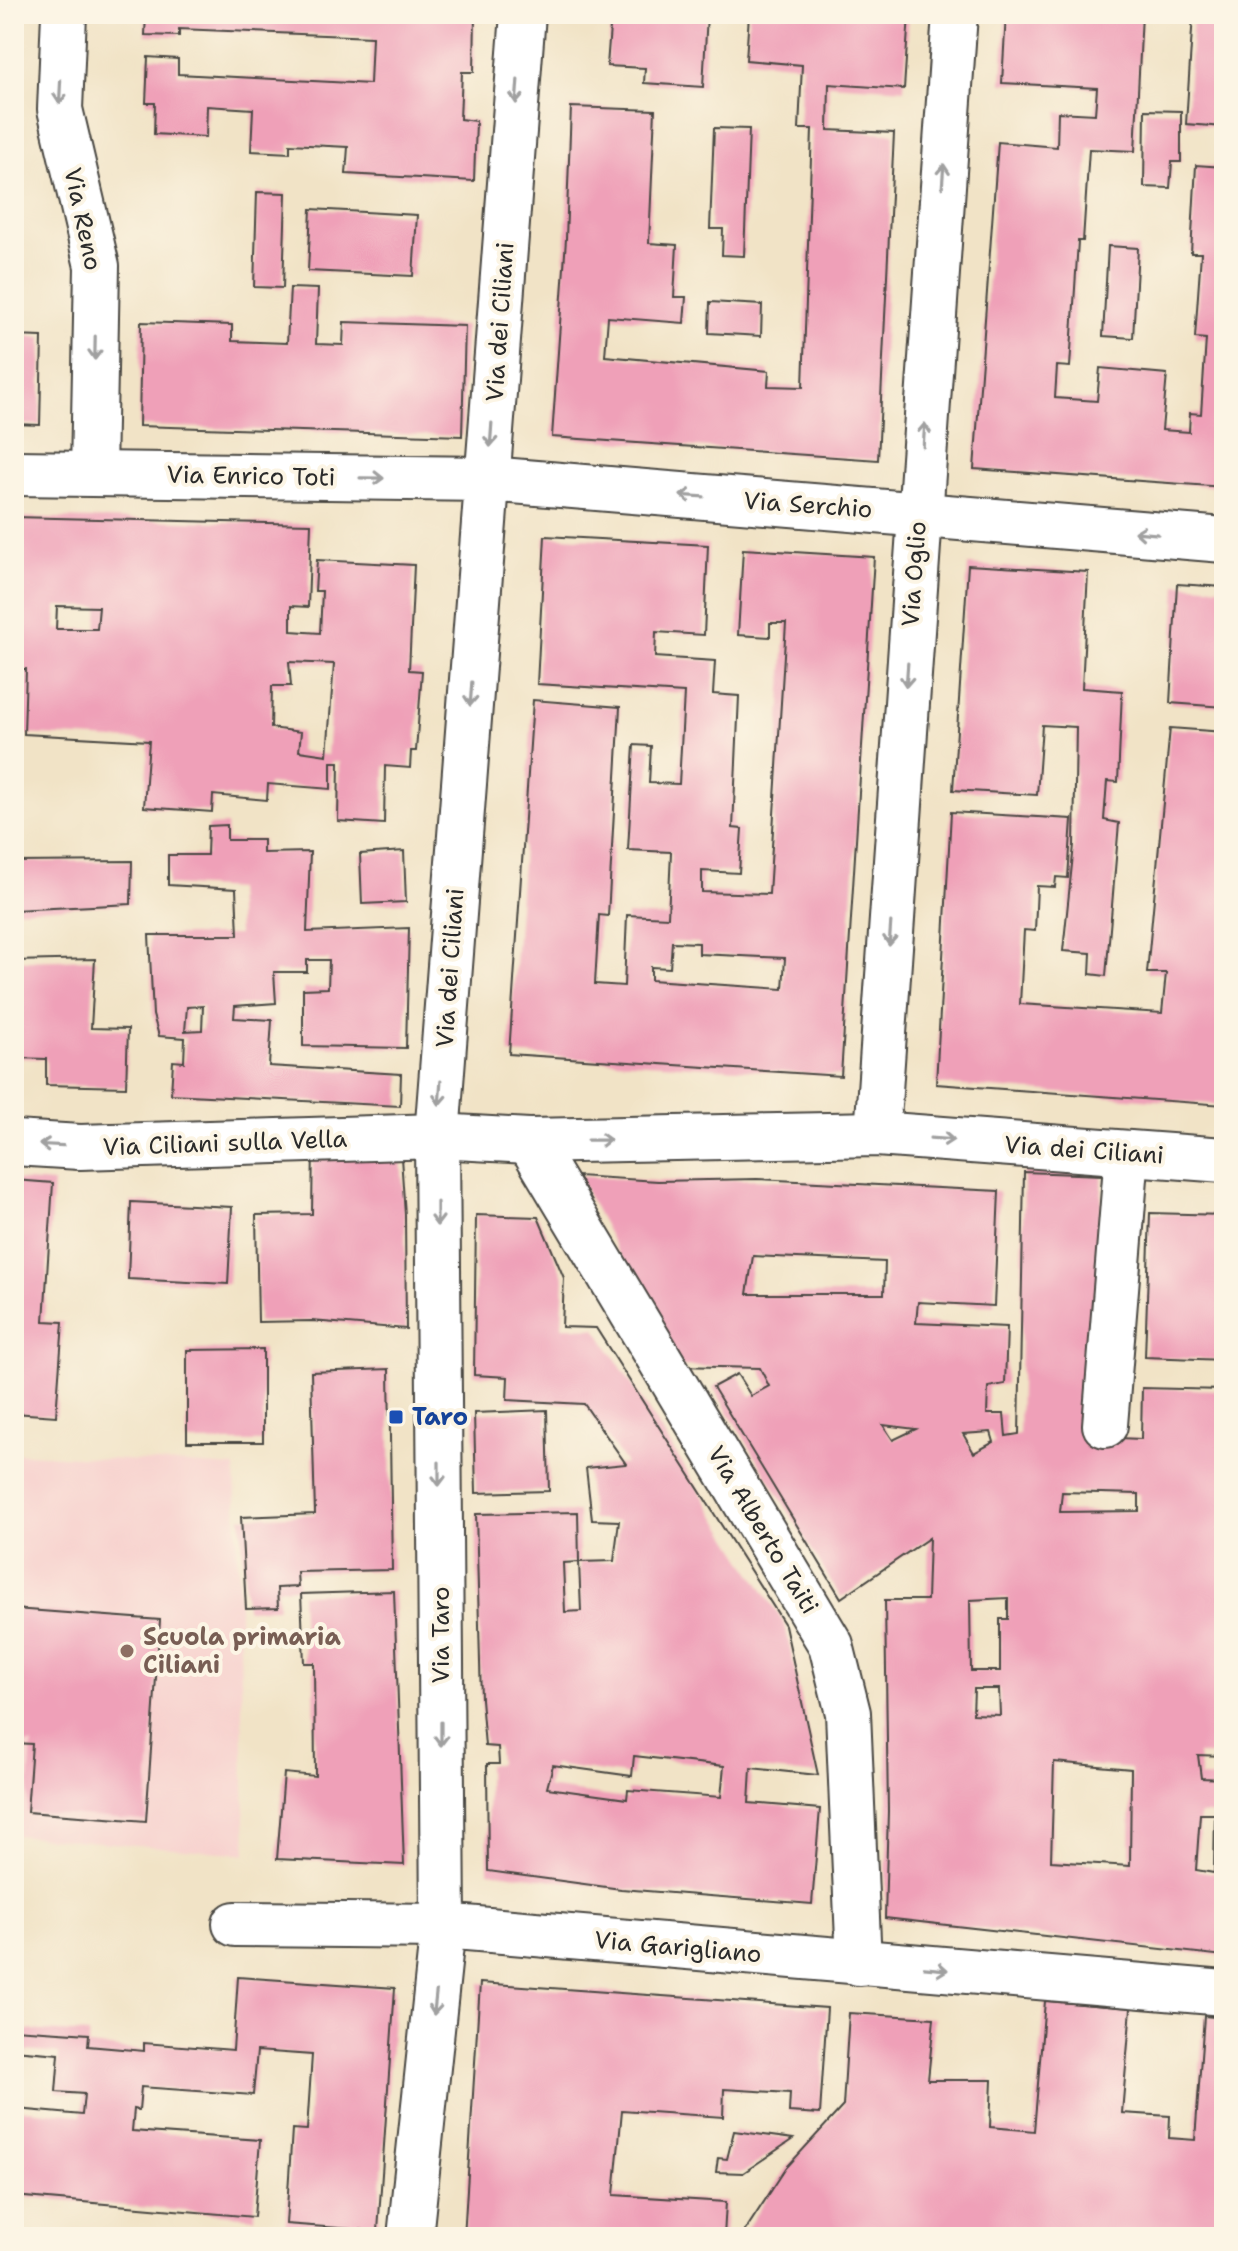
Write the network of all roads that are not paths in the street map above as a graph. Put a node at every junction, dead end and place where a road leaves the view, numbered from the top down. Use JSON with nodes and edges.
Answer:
{"nodes":[{"id":1,"x":64,"y":14,"type":"edge"},
{"id":2,"x":523,"y":14,"type":"edge"},
{"id":3,"x":955,"y":14,"type":"edge"},
{"id":4,"x":14,"y":473,"type":"edge"},
{"id":5,"x":93,"y":473,"type":"junction"},
{"id":6,"x":488,"y":479,"type":"junction"},
{"id":7,"x":918,"y":513,"type":"junction"},
{"id":8,"x":1224,"y":540,"type":"edge"},
{"id":9,"x":877,"y":1134,"type":"junction"},
{"id":10,"x":437,"y":1136,"type":"junction"},
{"id":11,"x":529,"y":1141,"type":"junction"},
{"id":12,"x":14,"y":1143,"type":"edge"},
{"id":13,"x":1127,"y":1153,"type":"junction"},
{"id":14,"x":1224,"y":1160,"type":"edge"},
{"id":15,"x":1105,"y":1425,"type":"dead end"},
{"id":16,"x":235,"y":1924,"type":"dead end"},
{"id":17,"x":443,"y":1926,"type":"junction"},
{"id":18,"x":859,"y":1963,"type":"junction"},
{"id":19,"x":1224,"y":1993,"type":"edge"},
{"id":20,"x":410,"y":2237,"type":"edge"}],
"edges":[{"from":1,"to":5,"type":"street","name":"Via Reno","one_way":true},
{"from":2,"to":6,"type":"street","name":"Via dei Ciliani","one_way":true},
{"from":7,"to":3,"type":"street","name":"Via Oglio","one_way":true},
{"from":4,"to":5,"type":"street","name":"Via Enrico Toti"},
{"from":5,"to":6,"type":"street","name":"Via Enrico Toti","one_way":true},
{"from":7,"to":6,"type":"street","name":"Via Serchio","one_way":true},
{"from":6,"to":10,"type":"street","name":"Via dei Ciliani","one_way":true},
{"from":8,"to":7,"type":"street","name":"Via Serchio","one_way":true},
{"from":7,"to":9,"type":"street","name":"Via Oglio","one_way":true},
{"from":11,"to":9,"type":"street","name":"Via dei Ciliani","one_way":true},
{"from":9,"to":13,"type":"street","name":"Via dei Ciliani","one_way":true},
{"from":10,"to":11,"type":"street","name":"Via dei Ciliani"},
{"from":10,"to":12,"type":"street","name":"Via Ciliani sulla Vella","one_way":true},
{"from":10,"to":17,"type":"street","name":"Via Taro","one_way":true},
{"from":11,"to":18,"type":"street","name":"Via Alberto Taiti"},
{"from":13,"to":14,"type":"street","name":"Via dei Ciliani"},
{"from":13,"to":15,"type":"street"},
{"from":16,"to":17,"type":"street"},
{"from":17,"to":18,"type":"street","name":"Via Garigliano"},
{"from":17,"to":20,"type":"street","one_way":true},
{"from":18,"to":19,"type":"street","name":"Via Garigliano","one_way":true}]}
